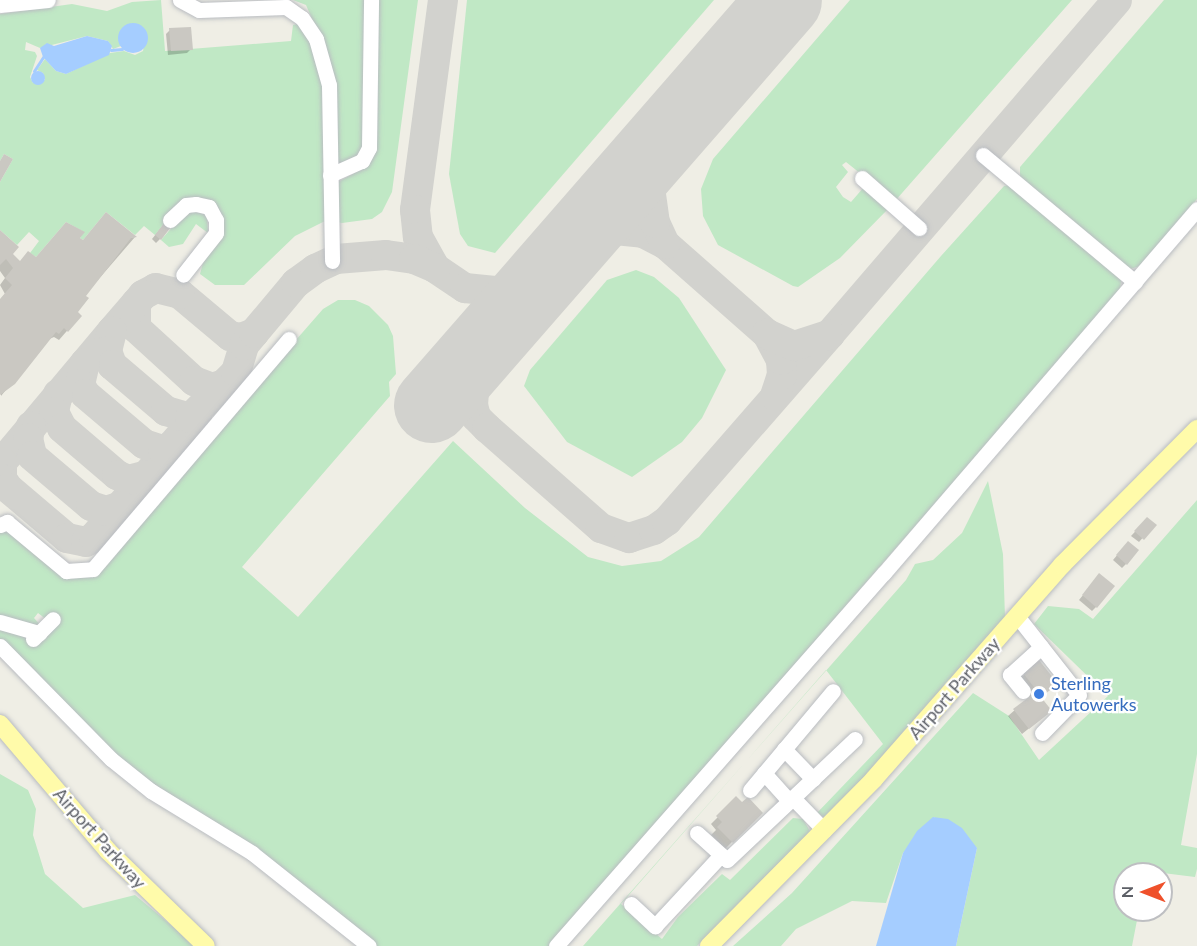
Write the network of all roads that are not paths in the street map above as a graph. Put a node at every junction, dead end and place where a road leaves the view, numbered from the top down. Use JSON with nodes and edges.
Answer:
{"nodes":[{"id":1,"x":47,"y":0,"type":"edge"},
{"id":2,"x":180,"y":0,"type":"edge"},
{"id":3,"x":371,"y":0,"type":"edge"},
{"id":4,"x":0,"y":5,"type":"edge"},
{"id":5,"x":983,"y":155,"type":"dead end"},
{"id":6,"x":330,"y":175,"type":"junction"},
{"id":7,"x":862,"y":178,"type":"dead end"},
{"id":8,"x":1197,"y":209,"type":"edge"},
{"id":9,"x":170,"y":220,"type":"dead end"},
{"id":10,"x":919,"y":228,"type":"dead end"},
{"id":11,"x":332,"y":261,"type":"dead end"},
{"id":12,"x":183,"y":275,"type":"dead end"},
{"id":13,"x":1135,"y":282,"type":"junction"},
{"id":14,"x":288,"y":339,"type":"dead end"},
{"id":15,"x":1197,"y":429,"type":"edge"},
{"id":16,"x":0,"y":525,"type":"edge"},
{"id":17,"x":1017,"y":616,"type":"junction"},
{"id":18,"x":53,"y":619,"type":"dead end"},
{"id":19,"x":0,"y":622,"type":"edge"},
{"id":20,"x":0,"y":646,"type":"edge"},
{"id":21,"x":1041,"y":647,"type":"junction"},
{"id":22,"x":833,"y":691,"type":"dead end"},
{"id":23,"x":1023,"y":691,"type":"dead end"},
{"id":24,"x":0,"y":724,"type":"edge"},
{"id":25,"x":1042,"y":733,"type":"dead end"},
{"id":26,"x":855,"y":739,"type":"dead end"},
{"id":27,"x":784,"y":749,"type":"junction"},
{"id":28,"x":764,"y":773,"type":"junction"},
{"id":29,"x":813,"y":779,"type":"junction"},
{"id":30,"x":750,"y":790,"type":"dead end"},
{"id":31,"x":791,"y":800,"type":"junction"},
{"id":32,"x":824,"y":830,"type":"junction"},
{"id":33,"x":697,"y":833,"type":"dead end"},
{"id":34,"x":721,"y":855,"type":"junction"},
{"id":35,"x":631,"y":904,"type":"dead end"},
{"id":36,"x":206,"y":946,"type":"edge"},
{"id":37,"x":369,"y":946,"type":"edge"},
{"id":38,"x":556,"y":946,"type":"edge"},
{"id":39,"x":709,"y":946,"type":"edge"}],
"edges":[{"from":1,"to":4,"type":"street"},
{"from":2,"to":6,"type":"street"},
{"from":3,"to":6,"type":"street"},
{"from":5,"to":13,"type":"street"},
{"from":6,"to":11,"type":"street"},
{"from":7,"to":10,"type":"street"},
{"from":8,"to":13,"type":"street"},
{"from":9,"to":12,"type":"street"},
{"from":13,"to":38,"type":"street"},
{"from":14,"to":16,"type":"street"},
{"from":15,"to":17,"type":"main road","name":"Airport Parkway"},
{"from":17,"to":21,"type":"street"},
{"from":17,"to":32,"type":"main road","name":"Airport Parkway"},
{"from":18,"to":19,"type":"street"},
{"from":20,"to":37,"type":"street"},
{"from":21,"to":23,"type":"street"},
{"from":21,"to":25,"type":"street"},
{"from":22,"to":27,"type":"street"},
{"from":24,"to":36,"type":"main road","name":"Airport Parkway"},
{"from":26,"to":29,"type":"street"},
{"from":27,"to":28,"type":"street"},
{"from":27,"to":29,"type":"street"},
{"from":28,"to":30,"type":"street"},
{"from":28,"to":31,"type":"street"},
{"from":29,"to":31,"type":"street"},
{"from":31,"to":32,"type":"street"},
{"from":31,"to":34,"type":"street"},
{"from":32,"to":39,"type":"main road","name":"Airport Parkway"},
{"from":33,"to":34,"type":"street"},
{"from":34,"to":35,"type":"street"}]}
